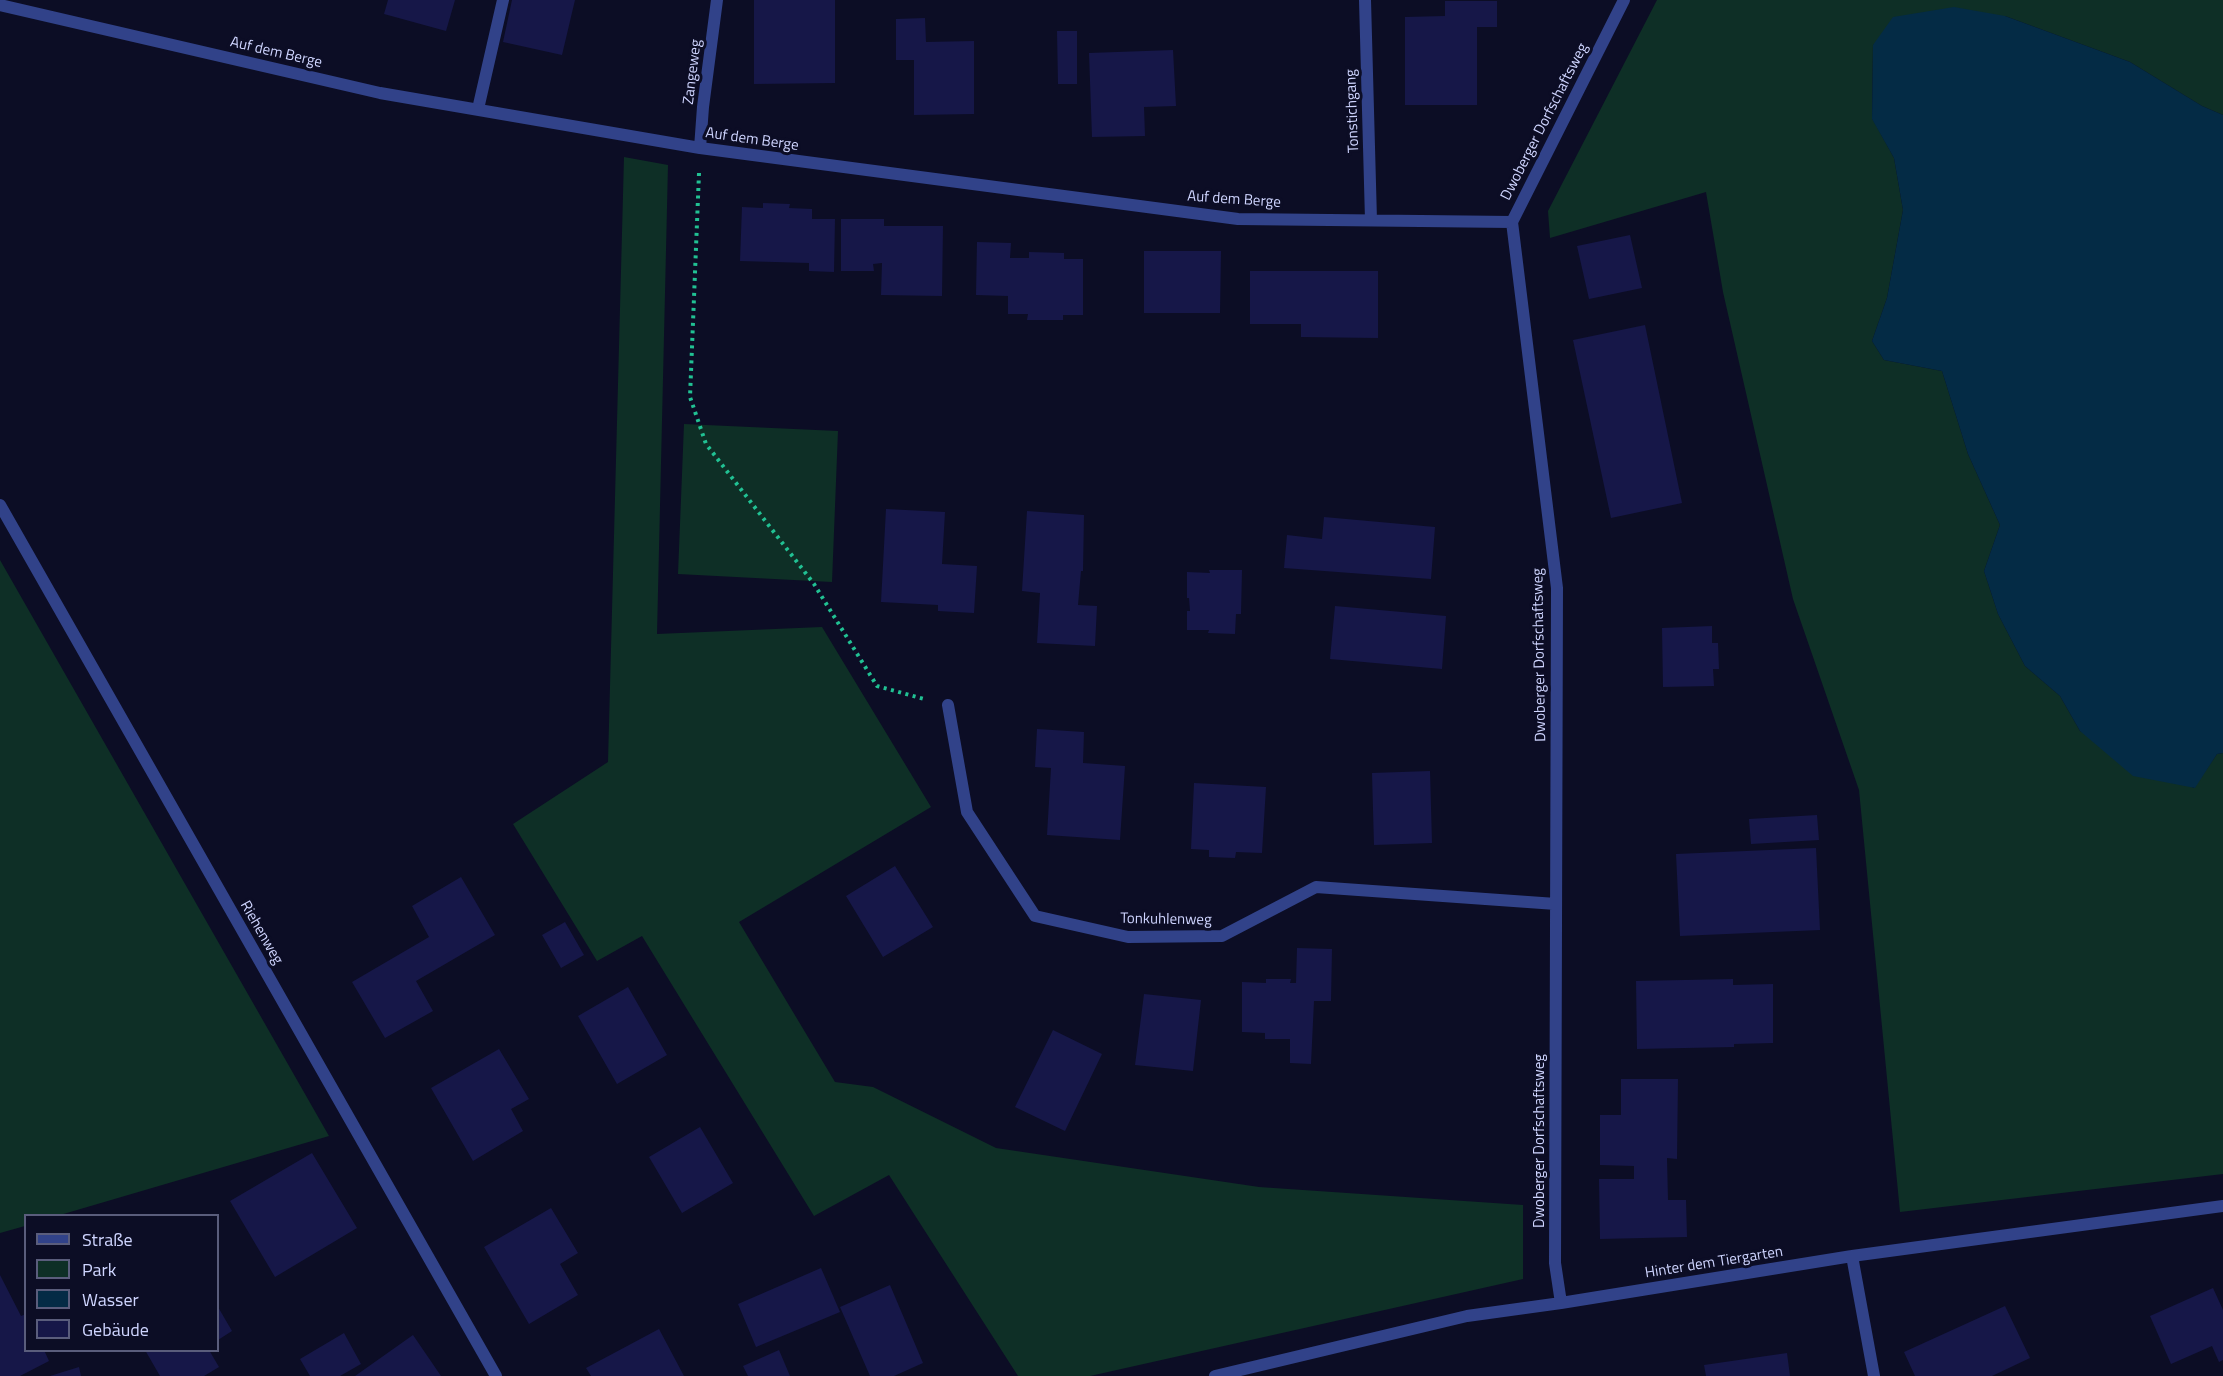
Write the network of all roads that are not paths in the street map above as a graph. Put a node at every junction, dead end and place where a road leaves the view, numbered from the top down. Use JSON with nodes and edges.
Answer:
{"nodes":[{"id":1,"x":502,"y":0,"type":"edge"},
{"id":2,"x":717,"y":0,"type":"edge"},
{"id":3,"x":1365,"y":0,"type":"edge"},
{"id":4,"x":1624,"y":0,"type":"edge"},
{"id":5,"x":0,"y":5,"type":"edge"},
{"id":6,"x":478,"y":109,"type":"junction"},
{"id":7,"x":700,"y":148,"type":"junction"},
{"id":8,"x":1371,"y":220,"type":"junction"},
{"id":9,"x":1512,"y":222,"type":"junction"},
{"id":10,"x":0,"y":505,"type":"edge"},
{"id":11,"x":948,"y":705,"type":"road end"},
{"id":12,"x":1556,"y":904,"type":"junction"},
{"id":13,"x":2223,"y":1206,"type":"edge"},
{"id":14,"x":1852,"y":1256,"type":"junction"},
{"id":15,"x":1561,"y":1304,"type":"junction"},
{"id":16,"x":496,"y":1376,"type":"edge"},
{"id":17,"x":1215,"y":1376,"type":"edge"},
{"id":18,"x":1874,"y":1376,"type":"edge"}],
"edges":[{"from":1,"to":6,"type":"street"},
{"from":2,"to":7,"type":"street","name":"Zangeweg"},
{"from":3,"to":8,"type":"street","name":"Tonstichgang"},
{"from":4,"to":9,"type":"street","name":"Dwoberger Dorfschaftsweg"},
{"from":5,"to":6,"type":"street","name":"Auf dem Berge"},
{"from":6,"to":7,"type":"street","name":"Auf dem Berge"},
{"from":7,"to":8,"type":"street","name":"Auf dem Berge"},
{"from":8,"to":9,"type":"street","name":"Auf dem Berge"},
{"from":9,"to":12,"type":"street","name":"Dwoberger Dorfschaftsweg"},
{"from":10,"to":16,"type":"street","name":"Riehenweg"},
{"from":11,"to":12,"type":"street","name":"Tonkuhlenweg"},
{"from":12,"to":15,"type":"street","name":"Dwoberger Dorfschaftsweg"},
{"from":13,"to":14,"type":"street","name":"Hinter dem Tiergarten"},
{"from":14,"to":15,"type":"street","name":"Hinter dem Tiergarten"},
{"from":14,"to":18,"type":"street"},
{"from":15,"to":17,"type":"street","name":"Hinter dem Tiergarten"}]}
